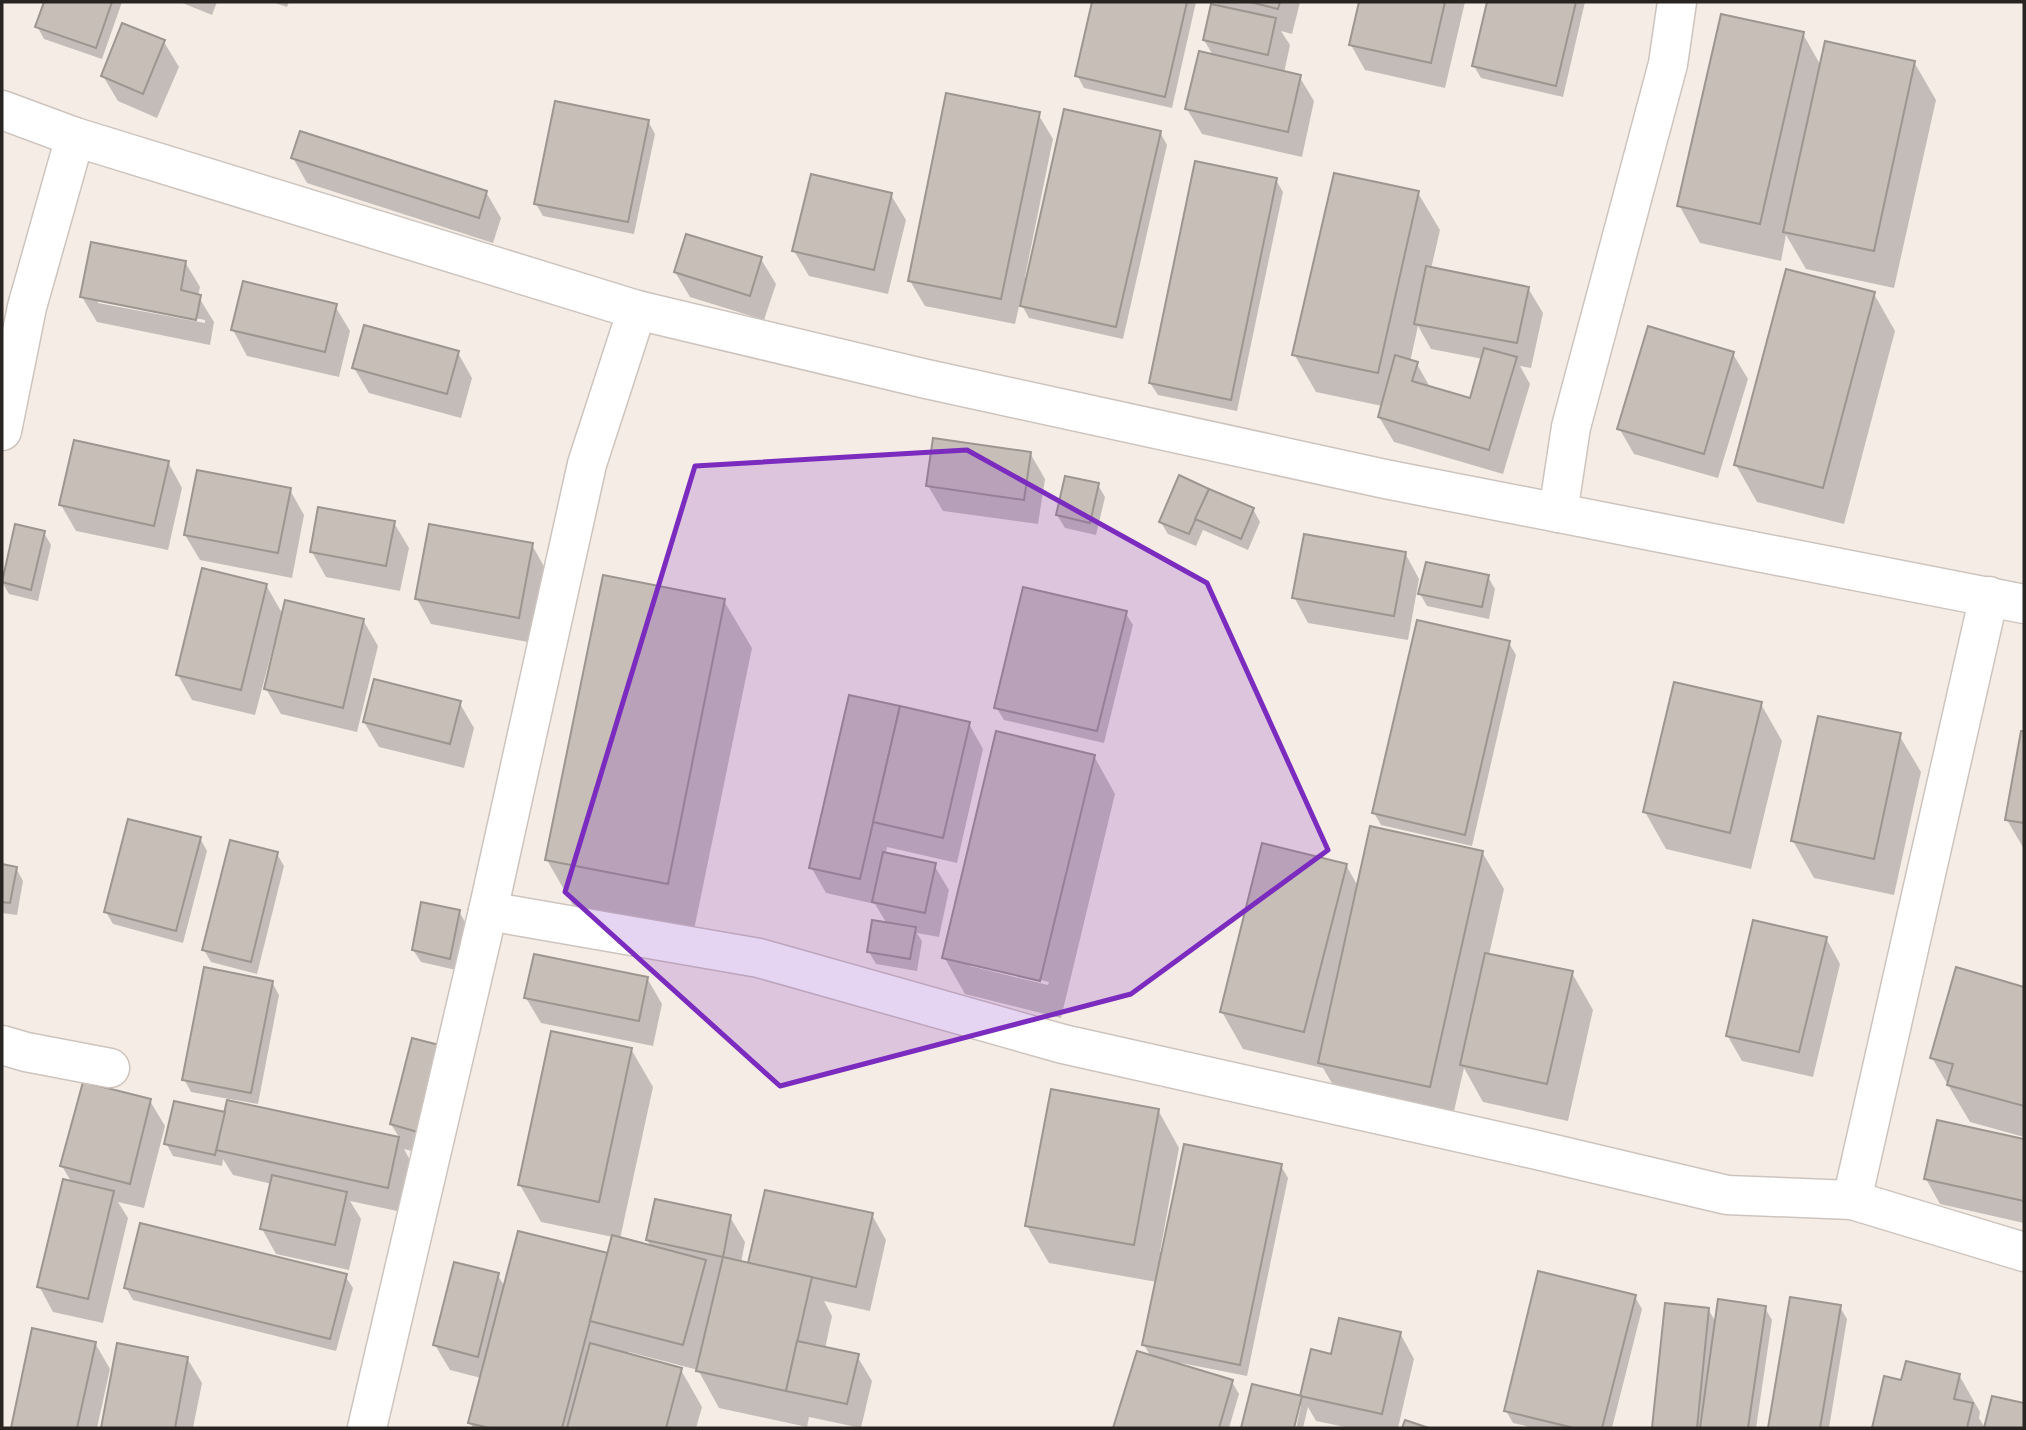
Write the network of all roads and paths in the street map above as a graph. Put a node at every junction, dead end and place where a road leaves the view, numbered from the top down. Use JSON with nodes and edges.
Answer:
{"nodes":[{"id":1,"x":1677,"y":2,"type":"edge"},
{"id":2,"x":2,"y":110,"type":"edge"},
{"id":3,"x":75,"y":137,"type":"junction"},
{"id":4,"x":637,"y":310,"type":"junction"},
{"id":5,"x":2,"y":430,"type":"edge"},
{"id":6,"x":1558,"y":513,"type":"junction"},
{"id":7,"x":2007,"y":600,"type":"edge"},
{"id":8,"x":488,"y":911,"type":"junction"},
{"id":9,"x":2,"y":1045,"type":"edge"},
{"id":10,"x":110,"y":1068,"type":"dead end"},
{"id":11,"x":1852,"y":1200,"type":"junction"},
{"id":12,"x":2024,"y":1252,"type":"edge"},
{"id":13,"x":367,"y":1428,"type":"edge"}],
"edges":[{"from":1,"to":6,"type":"street"},
{"from":2,"to":3,"type":"street"},
{"from":3,"to":4,"type":"street"},
{"from":3,"to":5,"type":"street"},
{"from":4,"to":6,"type":"street"},
{"from":4,"to":8,"type":"street"},
{"from":6,"to":7,"type":"street"},
{"from":7,"to":11,"type":"street"},
{"from":8,"to":11,"type":"street"},
{"from":8,"to":13,"type":"street"},
{"from":9,"to":10,"type":"street"},
{"from":11,"to":12,"type":"street"}]}
